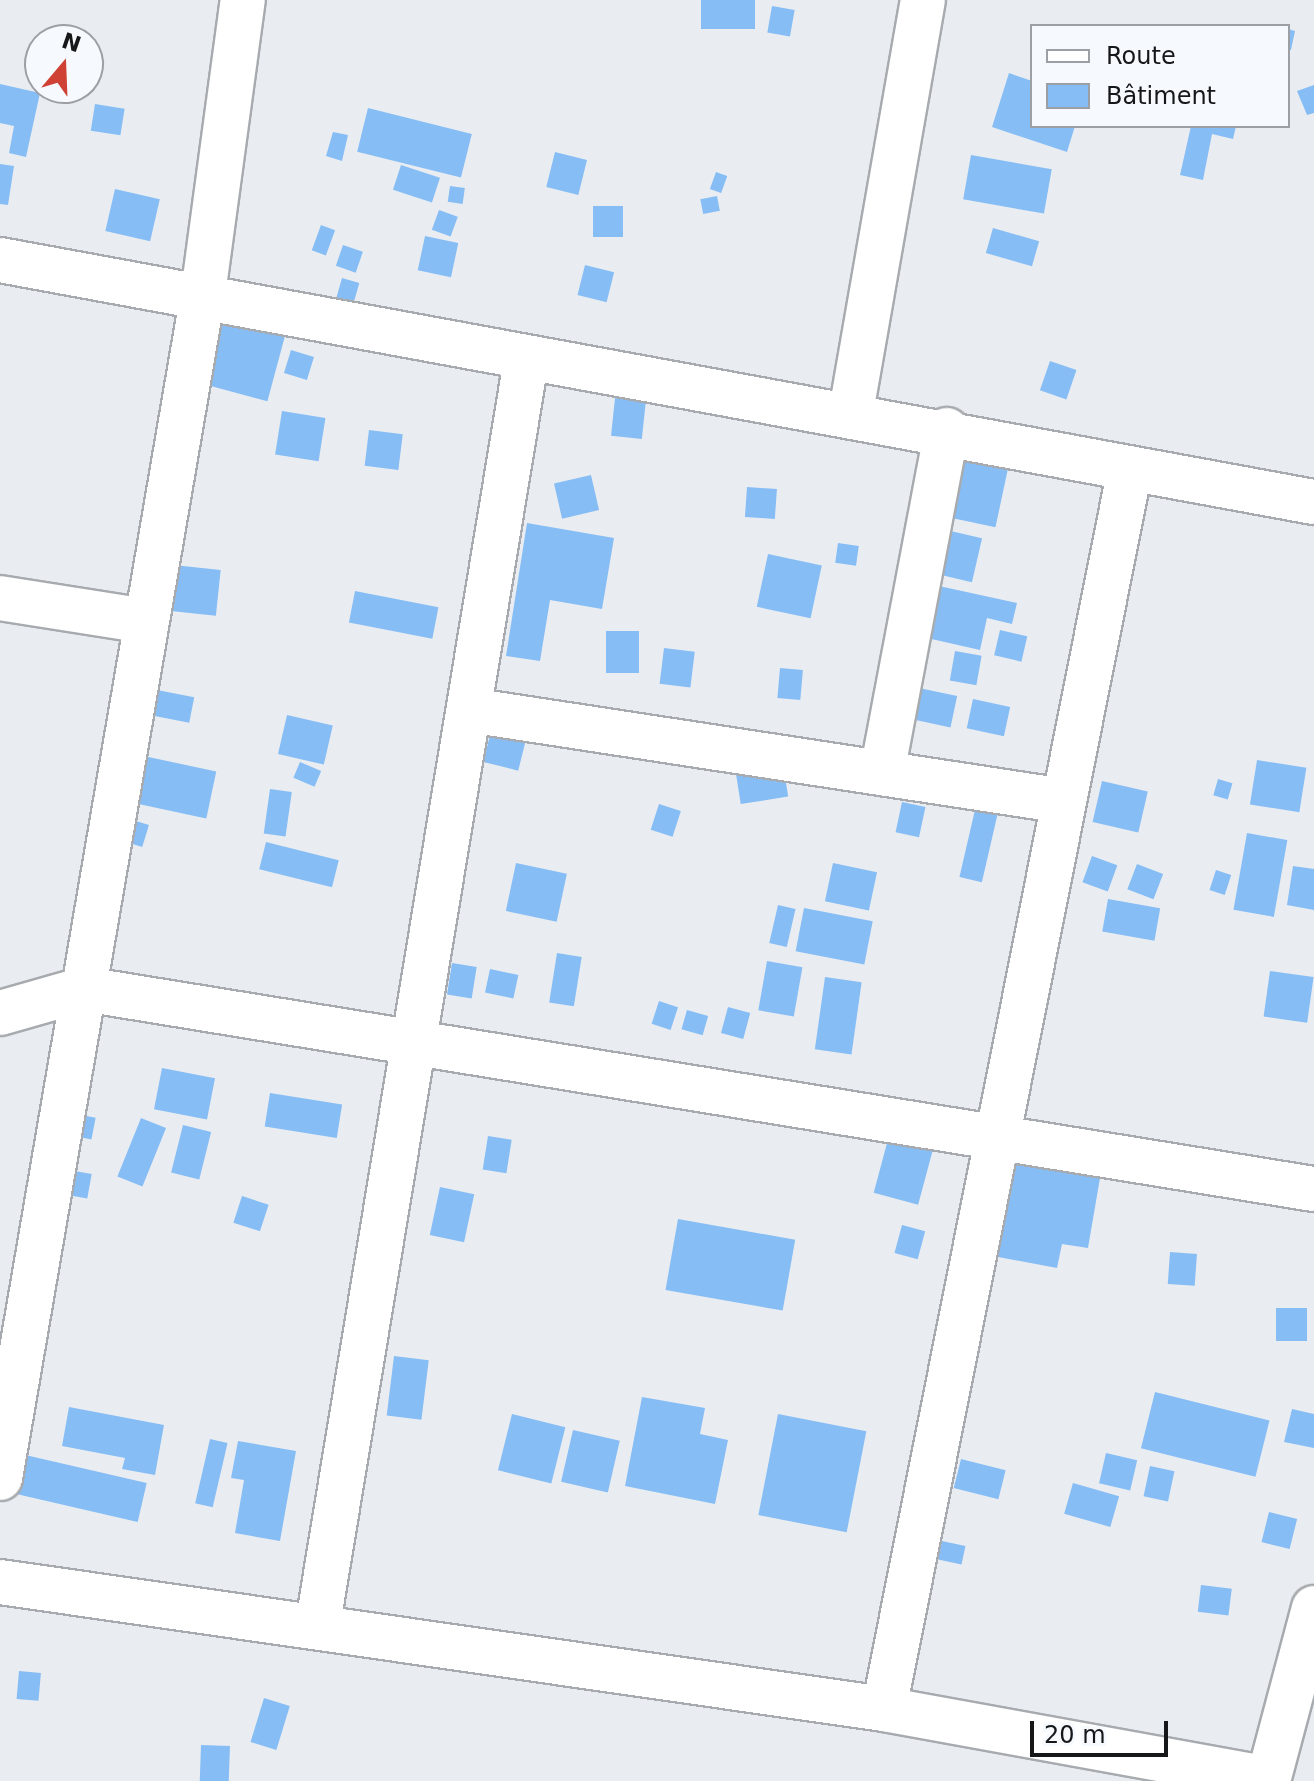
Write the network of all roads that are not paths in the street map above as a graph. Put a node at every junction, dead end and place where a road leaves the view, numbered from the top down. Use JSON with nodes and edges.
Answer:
{"nodes":[{"id":1,"x":243,"y":0,"type":"edge"},
{"id":2,"x":923,"y":0,"type":"edge"},
{"id":3,"x":0,"y":260,"type":"edge"},
{"id":4,"x":203,"y":294,"type":"junction"},
{"id":5,"x":526,"y":361,"type":"junction"},
{"id":6,"x":851,"y":412,"type":"junction"},
{"id":7,"x":947,"y":430,"type":"junction"},
{"id":8,"x":1130,"y":469,"type":"junction"},
{"id":9,"x":1314,"y":502,"type":"edge"},
{"id":10,"x":0,"y":598,"type":"edge"},
{"id":11,"x":146,"y":621,"type":"junction"},
{"id":12,"x":469,"y":710,"type":"junction"},
{"id":13,"x":882,"y":773,"type":"junction"},
{"id":14,"x":1064,"y":801,"type":"junction"},
{"id":15,"x":84,"y":989,"type":"junction"},
{"id":16,"x":0,"y":1013,"type":"edge"},
{"id":17,"x":414,"y":1039,"type":"junction"},
{"id":18,"x":997,"y":1138,"type":"junction"},
{"id":19,"x":1314,"y":1189,"type":"edge"},
{"id":20,"x":0,"y":1478,"type":"edge"},
{"id":21,"x":0,"y":1582,"type":"edge"},
{"id":22,"x":1314,"y":1608,"type":"edge"},
{"id":23,"x":318,"y":1623,"type":"junction"},
{"id":24,"x":884,"y":1709,"type":"junction"},
{"id":25,"x":1268,"y":1780,"type":"edge"}],
"edges":[{"from":1,"to":4,"type":"street"},
{"from":2,"to":6,"type":"street"},
{"from":3,"to":4,"type":"street"},
{"from":4,"to":5,"type":"street"},
{"from":4,"to":11,"type":"street"},
{"from":5,"to":6,"type":"street"},
{"from":5,"to":12,"type":"street"},
{"from":6,"to":7,"type":"street"},
{"from":7,"to":8,"type":"street"},
{"from":7,"to":13,"type":"street"},
{"from":8,"to":9,"type":"street"},
{"from":8,"to":14,"type":"street"},
{"from":10,"to":11,"type":"street"},
{"from":11,"to":15,"type":"street"},
{"from":12,"to":13,"type":"street"},
{"from":12,"to":17,"type":"street"},
{"from":13,"to":14,"type":"street"},
{"from":14,"to":18,"type":"street"},
{"from":15,"to":16,"type":"street"},
{"from":15,"to":17,"type":"street"},
{"from":15,"to":20,"type":"street"},
{"from":17,"to":18,"type":"street"},
{"from":17,"to":23,"type":"street"},
{"from":18,"to":19,"type":"street"},
{"from":18,"to":24,"type":"street"},
{"from":21,"to":23,"type":"street"},
{"from":22,"to":25,"type":"street"},
{"from":23,"to":24,"type":"street"},
{"from":24,"to":25,"type":"street"}]}
